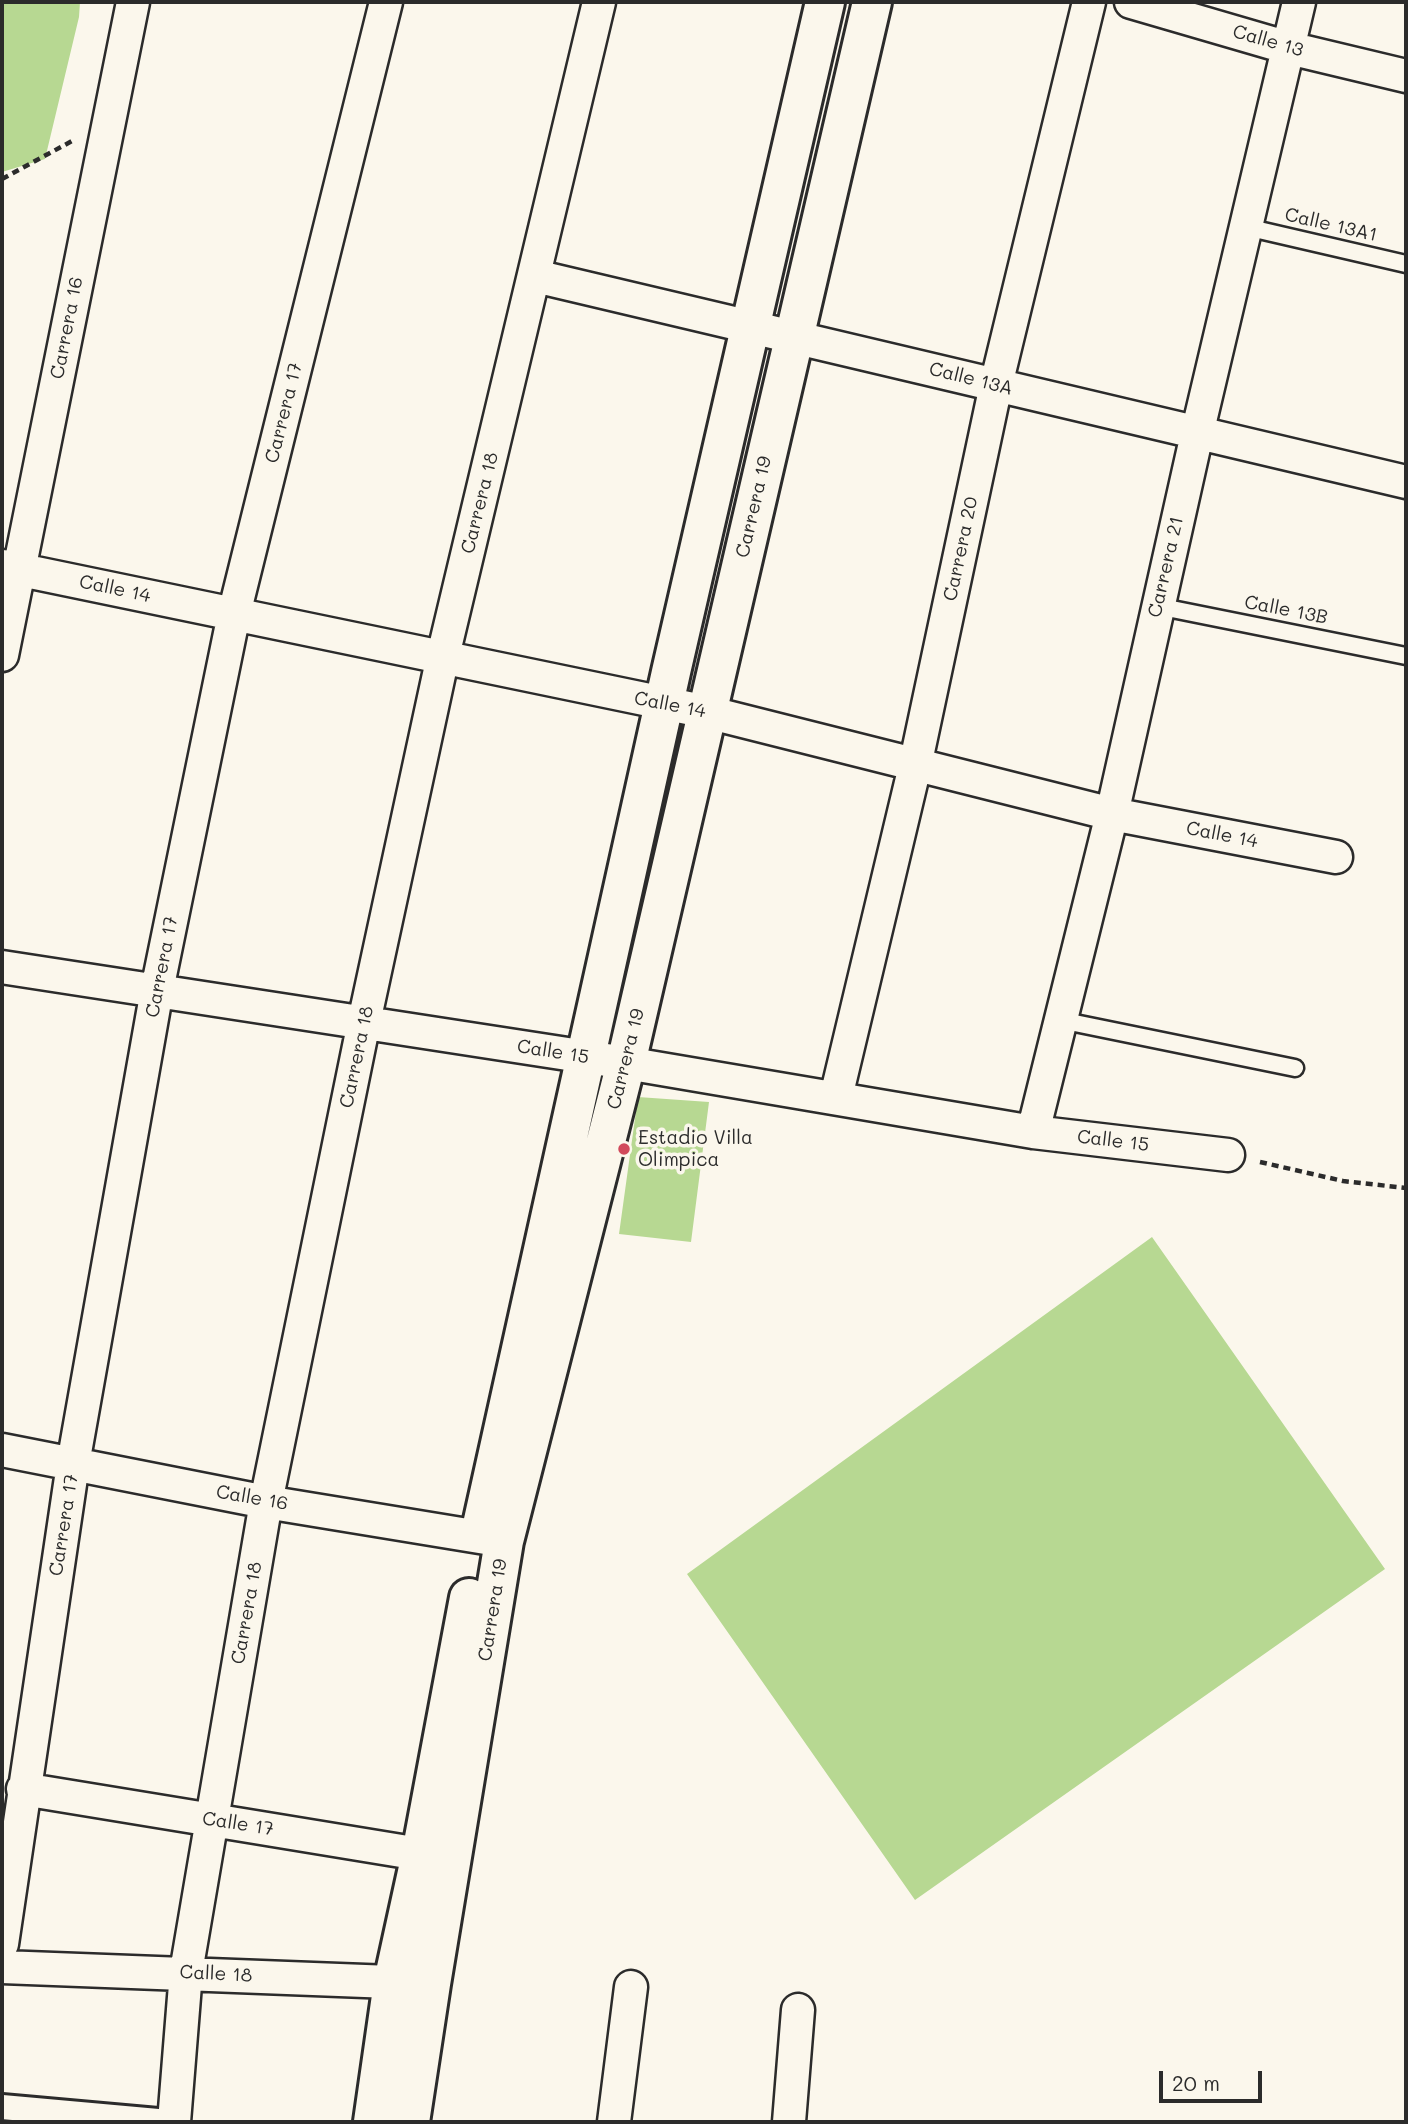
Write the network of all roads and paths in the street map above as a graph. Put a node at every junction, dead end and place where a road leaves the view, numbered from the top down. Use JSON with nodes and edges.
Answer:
{"nodes":[{"id":1,"x":133,"y":2,"type":"edge"},
{"id":2,"x":386,"y":2,"type":"edge"},
{"id":3,"x":599,"y":2,"type":"edge"},
{"id":4,"x":825,"y":2,"type":"edge"},
{"id":5,"x":872,"y":2,"type":"edge"},
{"id":6,"x":1088,"y":2,"type":"edge"},
{"id":7,"x":1131,"y":2,"type":"edge"},
{"id":8,"x":1299,"y":2,"type":"edge"},
{"id":9,"x":1289,"y":48,"type":"junction"},
{"id":10,"x":1406,"y":76,"type":"edge"},
{"id":11,"x":108,"y":121,"type":"junction"},
{"id":12,"x":2,"y":179,"type":"edge"},
{"id":13,"x":1246,"y":227,"type":"junction"},
{"id":14,"x":1406,"y":264,"type":"edge"},
{"id":15,"x":535,"y":276,"type":"junction"},
{"id":16,"x":750,"y":327,"type":"junction"},
{"id":17,"x":793,"y":336,"type":"junction"},
{"id":18,"x":996,"y":385,"type":"junction"},
{"id":19,"x":1197,"y":434,"type":"junction"},
{"id":20,"x":1406,"y":482,"type":"edge"},
{"id":21,"x":10,"y":567,"type":"edge"},
{"id":22,"x":1157,"y":606,"type":"junction"},
{"id":23,"x":234,"y":614,"type":"junction"},
{"id":24,"x":2,"y":655,"type":"edge"},
{"id":25,"x":443,"y":656,"type":"junction"},
{"id":26,"x":1406,"y":656,"type":"edge"},
{"id":27,"x":662,"y":704,"type":"junction"},
{"id":28,"x":707,"y":712,"type":"junction"},
{"id":29,"x":915,"y":766,"type":"junction"},
{"id":30,"x":1112,"y":814,"type":"junction"},
{"id":31,"x":1336,"y":857,"type":"dead end"},
{"id":32,"x":2,"y":967,"type":"edge"},
{"id":33,"x":157,"y":990,"type":"junction"},
{"id":34,"x":1060,"y":1020,"type":"junction"},
{"id":35,"x":364,"y":1022,"type":"junction"},
{"id":36,"x":583,"y":1057,"type":"junction"},
{"id":37,"x":626,"y":1063,"type":"junction"},
{"id":38,"x":1294,"y":1068,"type":"dead end"},
{"id":39,"x":836,"y":1097,"type":"junction"},
{"id":40,"x":1033,"y":1132,"type":"junction"},
{"id":41,"x":1228,"y":1155,"type":"joint"},
{"id":42,"x":1406,"y":1188,"type":"edge"},
{"id":43,"x":2,"y":1450,"type":"edge"},
{"id":44,"x":73,"y":1464,"type":"junction"},
{"id":45,"x":266,"y":1502,"type":"junction"},
{"id":46,"x":492,"y":1539,"type":"junction"},
{"id":47,"x":23,"y":1789,"type":"junction"},
{"id":48,"x":211,"y":1820,"type":"junction"},
{"id":49,"x":437,"y":1857,"type":"junction"},
{"id":50,"x":2,"y":1944,"type":"edge"},
{"id":51,"x":2,"y":1966,"type":"edge"},
{"id":52,"x":186,"y":1972,"type":"junction"},
{"id":53,"x":393,"y":1982,"type":"junction"},
{"id":54,"x":431,"y":1984,"type":"junction"},
{"id":55,"x":631,"y":1987,"type":"dead end"},
{"id":56,"x":798,"y":2010,"type":"dead end"},
{"id":57,"x":2,"y":2107,"type":"edge"},
{"id":58,"x":169,"y":2122,"type":"edge"},
{"id":59,"x":174,"y":2122,"type":"edge"},
{"id":60,"x":373,"y":2122,"type":"edge"},
{"id":61,"x":410,"y":2122,"type":"edge"},
{"id":62,"x":614,"y":2122,"type":"edge"},
{"id":63,"x":789,"y":2122,"type":"edge"}],
"edges":[{"from":1,"to":11,"type":"street","name":"Carrera 16"},
{"from":2,"to":23,"type":"street","name":"Carrera 17"},
{"from":3,"to":15,"type":"street","name":"Carrera 18"},
{"from":4,"to":16,"type":"street","name":"Carrera 19"},
{"from":5,"to":17,"type":"street","name":"Carrera 19"},
{"from":6,"to":18,"type":"street","name":"Carrera 20"},
{"from":7,"to":9,"type":"street","name":"Calle 13"},
{"from":8,"to":9,"type":"street","name":"Carrera 21"},
{"from":9,"to":10,"type":"street","name":"Calle 13"},
{"from":9,"to":13,"type":"street","name":"Carrera 21"},
{"from":11,"to":12,"type":"path"},
{"from":11,"to":21,"type":"street","name":"Carrera 16"},
{"from":13,"to":14,"type":"lane","name":"Calle 13A1"},
{"from":13,"to":19,"type":"street","name":"Carrera 21"},
{"from":15,"to":16,"type":"street","name":"Calle 13A"},
{"from":15,"to":25,"type":"street","name":"Carrera 18"},
{"from":16,"to":17,"type":"street","name":"Calle 13A"},
{"from":16,"to":27,"type":"street","name":"Carrera 19"},
{"from":17,"to":18,"type":"street","name":"Calle 13A"},
{"from":17,"to":28,"type":"street","name":"Carrera 19"},
{"from":18,"to":19,"type":"street","name":"Calle 13A"},
{"from":18,"to":29,"type":"street","name":"Carrera 20"},
{"from":19,"to":20,"type":"street","name":"Calle 13A"},
{"from":19,"to":22,"type":"street","name":"Carrera 21"},
{"from":21,"to":23,"type":"street","name":"Calle 14"},
{"from":21,"to":24,"type":"street","name":"Carrera 16"},
{"from":22,"to":26,"type":"lane","name":"Calle 13B"},
{"from":22,"to":30,"type":"street","name":"Carrera 21"},
{"from":23,"to":25,"type":"street","name":"Calle 14"},
{"from":23,"to":33,"type":"street","name":"Carrera 17"},
{"from":25,"to":27,"type":"street","name":"Calle 14"},
{"from":25,"to":35,"type":"street","name":"Carrera 18"},
{"from":27,"to":28,"type":"street","name":"Calle 14"},
{"from":27,"to":36,"type":"street","name":"Carrera 19"},
{"from":28,"to":29,"type":"street","name":"Calle 14"},
{"from":28,"to":37,"type":"street","name":"Carrera 19"},
{"from":29,"to":30,"type":"street","name":"Calle 14"},
{"from":29,"to":39,"type":"street","name":"Carrera 20"},
{"from":30,"to":31,"type":"street","name":"Calle 14"},
{"from":30,"to":34,"type":"street","name":"Carrera 21"},
{"from":32,"to":33,"type":"street","name":"Calle 15"},
{"from":33,"to":35,"type":"street","name":"Calle 15"},
{"from":33,"to":44,"type":"street","name":"Carrera 17"},
{"from":34,"to":38,"type":"lane"},
{"from":34,"to":40,"type":"street","name":"Carrera 21"},
{"from":35,"to":36,"type":"street","name":"Calle 15"},
{"from":35,"to":45,"type":"street","name":"Carrera 18"},
{"from":36,"to":37,"type":"street","name":"Calle 15"},
{"from":36,"to":46,"type":"street","name":"Carrera 19"},
{"from":37,"to":39,"type":"street","name":"Calle 15"},
{"from":37,"to":46,"type":"street","name":"Carrera 19"},
{"from":39,"to":40,"type":"street","name":"Calle 15"},
{"from":40,"to":41,"type":"street","name":"Calle 15"},
{"from":41,"to":42,"type":"path"},
{"from":43,"to":44,"type":"street","name":"Calle 16"},
{"from":44,"to":45,"type":"street","name":"Calle 16"},
{"from":44,"to":47,"type":"street","name":"Carrera 17"},
{"from":45,"to":46,"type":"street","name":"Calle 16"},
{"from":45,"to":48,"type":"street","name":"Carrera 18"},
{"from":46,"to":49,"type":"street","name":"Carrera 19"},
{"from":47,"to":48,"type":"street","name":"Calle 17"},
{"from":47,"to":50,"type":"street","name":"Carrera 17"},
{"from":48,"to":49,"type":"street","name":"Calle 17"},
{"from":48,"to":52,"type":"street","name":"Carrera 18"},
{"from":49,"to":53,"type":"street","name":"Carrera 19"},
{"from":49,"to":54,"type":"street","name":"Carrera 19"},
{"from":51,"to":52,"type":"street","name":"Calle 18"},
{"from":52,"to":53,"type":"street","name":"Calle 18"},
{"from":52,"to":59,"type":"street","name":"Carrera 18"},
{"from":53,"to":54,"type":"street","name":"Calle 18"},
{"from":53,"to":60,"type":"street","name":"Carrera 19"},
{"from":54,"to":61,"type":"street","name":"Carrera 19"},
{"from":55,"to":62,"type":"street"},
{"from":56,"to":63,"type":"street"},
{"from":57,"to":58,"type":"street"}]}
